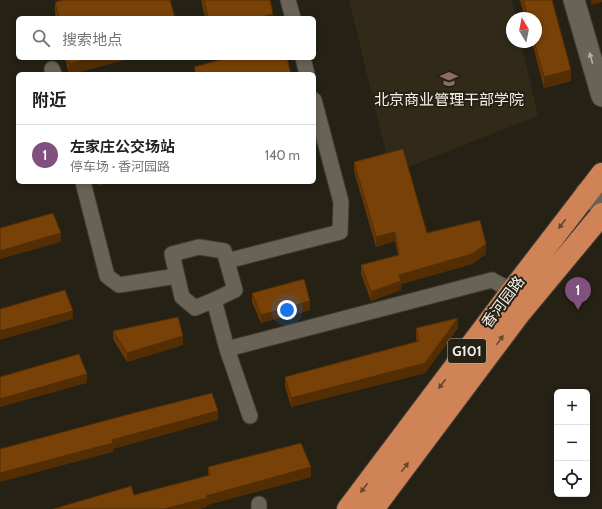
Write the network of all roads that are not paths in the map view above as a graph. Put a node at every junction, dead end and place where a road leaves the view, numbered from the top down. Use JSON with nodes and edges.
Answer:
{"nodes":[{"id":1,"x":288,"y":0,"type":"edge"},
{"id":2,"x":574,"y":0,"type":"edge"},
{"id":3,"x":292,"y":16,"type":"edge"},
{"id":4,"x":304,"y":60,"type":"edge"},
{"id":5,"x":306,"y":72,"type":"edge"},
{"id":6,"x":602,"y":96,"type":"edge"},
{"id":7,"x":316,"y":108,"type":"edge"},
{"id":8,"x":602,"y":174,"type":"edge"},
{"id":9,"x":84,"y":184,"type":"edge"},
{"id":10,"x":594,"y":200,"type":"edge"},
{"id":11,"x":602,"y":214,"type":"edge"},
{"id":12,"x":227,"y":261,"type":"junction"},
{"id":13,"x":177,"y":276,"type":"junction"},
{"id":14,"x":512,"y":291,"type":"junction"},
{"id":15,"x":214,"y":300,"type":"junction"},
{"id":16,"x":227,"y":349,"type":"junction"},
{"id":17,"x":250,"y":416,"type":"dead end"},
{"id":18,"x":348,"y":509,"type":"edge"},
{"id":19,"x":373,"y":509,"type":"edge"}],
"edges":[{"from":1,"to":3,"type":"street"},
{"from":6,"to":2,"type":"street","one_way":true},
{"from":4,"to":5,"type":"street"},
{"from":7,"to":12,"type":"street"},
{"from":8,"to":10,"type":"highway","name":"香河园路","number":"G101"},
{"from":9,"to":13,"type":"street"},
{"from":10,"to":14,"type":"highway","name":"香河园路","number":"G101","one_way":true},
{"from":19,"to":11,"type":"highway","name":"香河园路","number":"G101","one_way":true},
{"from":12,"to":13,"type":"street"},
{"from":12,"to":15,"type":"street"},
{"from":13,"to":15,"type":"street"},
{"from":14,"to":16,"type":"street"},
{"from":14,"to":18,"type":"highway","name":"香河园路","number":"G101","one_way":true},
{"from":15,"to":16,"type":"street"},
{"from":16,"to":17,"type":"street"}]}
